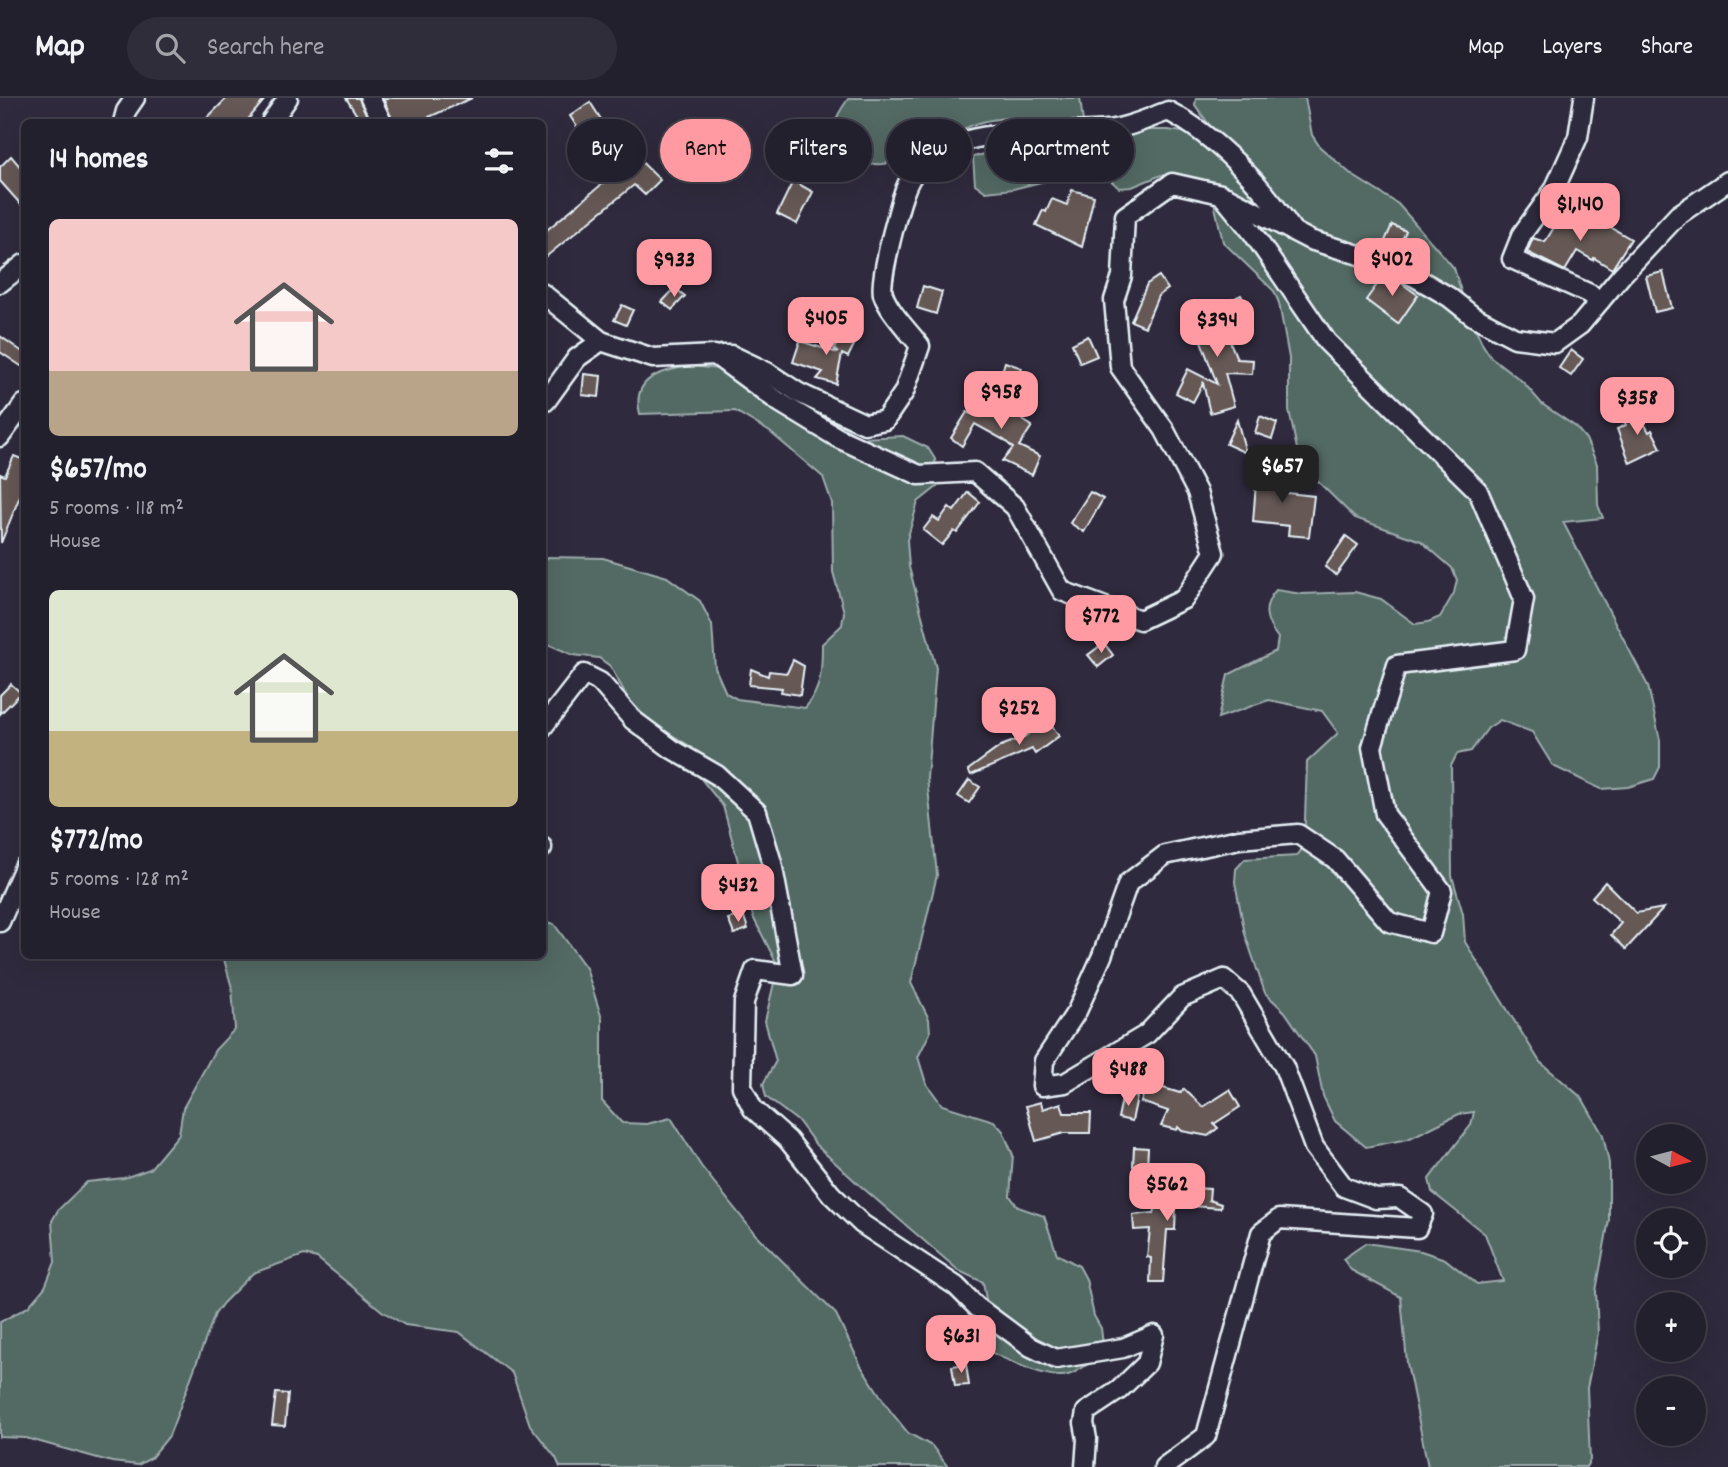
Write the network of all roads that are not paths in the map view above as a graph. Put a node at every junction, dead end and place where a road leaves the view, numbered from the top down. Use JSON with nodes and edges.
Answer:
{"nodes":[{"id":1,"x":135,"y":98,"type":"edge"},
{"id":2,"x":288,"y":98,"type":"edge"},
{"id":3,"x":370,"y":98,"type":"edge"},
{"id":4,"x":1584,"y":98,"type":"edge"},
{"id":5,"x":124,"y":119,"type":"edge"},
{"id":6,"x":273,"y":119,"type":"edge"},
{"id":7,"x":380,"y":119,"type":"edge"},
{"id":8,"x":1728,"y":181,"type":"edge"},
{"id":9,"x":1221,"y":194,"type":"junction"},
{"id":10,"x":1293,"y":231,"type":"junction"},
{"id":11,"x":21,"y":266,"type":"edge"},
{"id":12,"x":0,"y":283,"type":"edge"},
{"id":13,"x":546,"y":296,"type":"edge"},
{"id":14,"x":1600,"y":301,"type":"junction"},
{"id":15,"x":601,"y":341,"type":"junction"},
{"id":16,"x":715,"y":355,"type":"junction"},
{"id":17,"x":546,"y":401,"type":"edge"},
{"id":18,"x":21,"y":408,"type":"edge"},
{"id":19,"x":0,"y":437,"type":"edge"},
{"id":20,"x":546,"y":723,"type":"edge"},
{"id":21,"x":21,"y":874,"type":"edge"},
{"id":22,"x":0,"y":922,"type":"edge"},
{"id":23,"x":1085,"y":1467,"type":"edge"},
{"id":24,"x":1164,"y":1467,"type":"edge"}],
"edges":[{"from":1,"to":5,"type":"street"},
{"from":2,"to":6,"type":"street"},
{"from":3,"to":7,"type":"street"},
{"from":4,"to":14,"type":"street"},
{"from":8,"to":14,"type":"street"},
{"from":9,"to":10,"type":"street"},
{"from":9,"to":16,"type":"street"},
{"from":9,"to":24,"type":"street"},
{"from":10,"to":14,"type":"street"},
{"from":10,"to":16,"type":"street"},
{"from":11,"to":12,"type":"street"},
{"from":13,"to":15,"type":"street"},
{"from":15,"to":16,"type":"street"},
{"from":15,"to":17,"type":"street"},
{"from":18,"to":19,"type":"street"},
{"from":20,"to":23,"type":"street"},
{"from":21,"to":22,"type":"street"}]}
